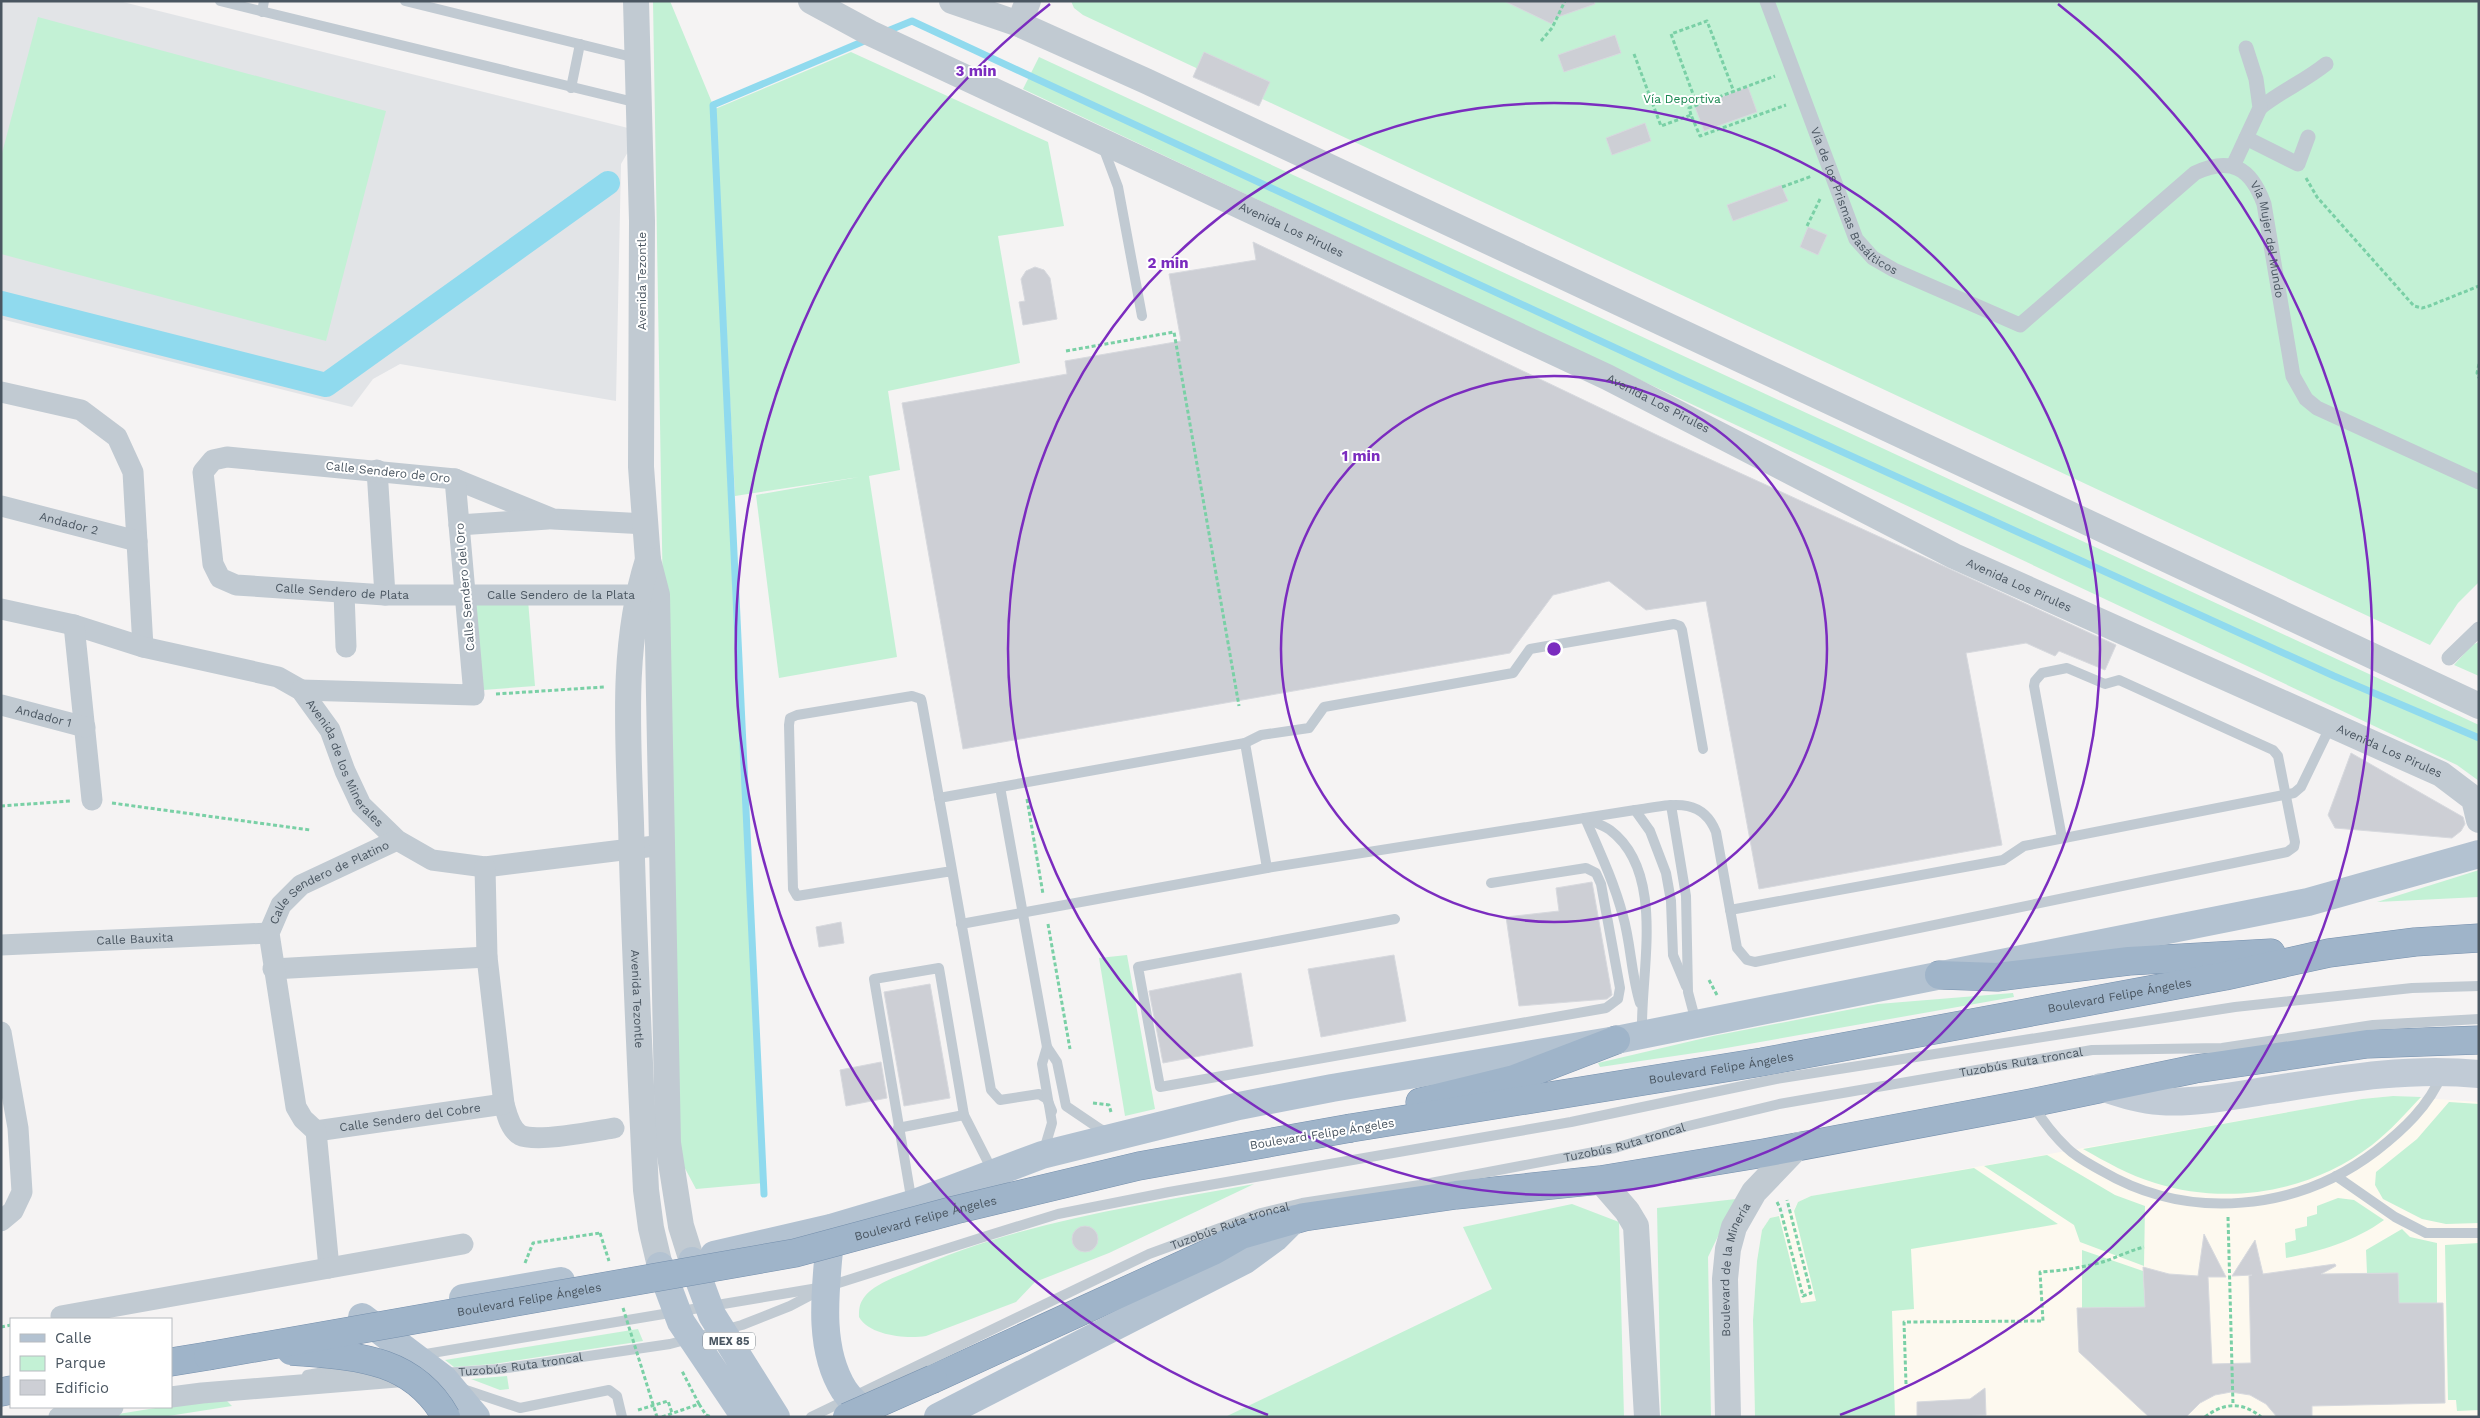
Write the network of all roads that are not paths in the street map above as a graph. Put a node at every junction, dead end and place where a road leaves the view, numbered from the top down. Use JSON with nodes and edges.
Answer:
{"nodes":[{"id":1,"x":220,"y":1,"type":"edge"},
{"id":2,"x":264,"y":1,"type":"edge"},
{"id":3,"x":405,"y":1,"type":"edge"},
{"id":4,"x":636,"y":1,"type":"edge"},
{"id":5,"x":952,"y":1,"type":"edge"},
{"id":6,"x":1767,"y":1,"type":"edge"},
{"id":7,"x":819,"y":2,"type":"edge"},
{"id":8,"x":989,"y":7,"type":"edge"},
{"id":9,"x":262,"y":12,"type":"junction"},
{"id":10,"x":1023,"y":13,"type":"edge"},
{"id":11,"x":580,"y":44,"type":"junction"},
{"id":12,"x":2246,"y":48,"type":"dead end"},
{"id":13,"x":636,"y":58,"type":"junction"},
{"id":14,"x":2326,"y":64,"type":"dead end"},
{"id":15,"x":571,"y":88,"type":"junction"},
{"id":16,"x":639,"y":103,"type":"junction"},
{"id":17,"x":2260,"y":108,"type":"junction"},
{"id":18,"x":2308,"y":137,"type":"dead end"},
{"id":19,"x":2246,"y":138,"type":"junction"},
{"id":20,"x":1101,"y":141,"type":"junction"},
{"id":21,"x":2233,"y":166,"type":"junction"},
{"id":22,"x":1142,"y":316,"type":"dead end"},
{"id":23,"x":1,"y":392,"type":"edge"},
{"id":24,"x":376,"y":470,"type":"junction"},
{"id":25,"x":455,"y":479,"type":"junction"},
{"id":26,"x":2479,"y":482,"type":"edge"},
{"id":27,"x":1,"y":506,"type":"edge"},
{"id":28,"x":554,"y":519,"type":"junction"},
{"id":29,"x":646,"y":524,"type":"junction"},
{"id":30,"x":460,"y":525,"type":"junction"},
{"id":31,"x":138,"y":541,"type":"junction"},
{"id":32,"x":220,"y":578,"type":"joint"},
{"id":33,"x":344,"y":592,"type":"junction"},
{"id":34,"x":466,"y":593,"type":"junction"},
{"id":35,"x":385,"y":595,"type":"junction"},
{"id":36,"x":647,"y":595,"type":"junction"},
{"id":37,"x":1,"y":608,"type":"edge"},
{"id":38,"x":74,"y":625,"type":"junction"},
{"id":39,"x":2479,"y":629,"type":"edge"},
{"id":40,"x":144,"y":647,"type":"junction"},
{"id":41,"x":346,"y":647,"type":"dead end"},
{"id":42,"x":2449,"y":658,"type":"dead end"},
{"id":43,"x":301,"y":690,"type":"junction"},
{"id":44,"x":1,"y":705,"type":"edge"},
{"id":45,"x":2479,"y":706,"type":"edge"},
{"id":46,"x":2331,"y":725,"type":"junction"},
{"id":47,"x":85,"y":727,"type":"junction"},
{"id":48,"x":1245,"y":743,"type":"junction"},
{"id":49,"x":1703,"y":749,"type":"dead end"},
{"id":50,"x":1000,"y":787,"type":"junction"},
{"id":51,"x":2285,"y":795,"type":"junction"},
{"id":52,"x":939,"y":798,"type":"junction"},
{"id":53,"x":92,"y":800,"type":"road end"},
{"id":54,"x":1671,"y":805,"type":"junction"},
{"id":55,"x":1635,"y":810,"type":"junction"},
{"id":56,"x":1585,"y":818,"type":"junction"},
{"id":57,"x":2479,"y":820,"type":"edge"},
{"id":58,"x":2479,"y":828,"type":"edge"},
{"id":59,"x":2062,"y":838,"type":"junction"},
{"id":60,"x":397,"y":840,"type":"junction"},
{"id":61,"x":663,"y":845,"type":"junction"},
{"id":62,"x":631,"y":848,"type":"junction"},
{"id":63,"x":2471,"y":856,"type":"edge"},
{"id":64,"x":485,"y":867,"type":"junction"},
{"id":65,"x":1267,"y":868,"type":"junction"},
{"id":66,"x":952,"y":871,"type":"junction"},
{"id":67,"x":1491,"y":883,"type":"dead end"},
{"id":68,"x":1730,"y":910,"type":"junction"},
{"id":69,"x":1023,"y":912,"type":"junction"},
{"id":70,"x":1395,"y":919,"type":"dead end"},
{"id":71,"x":962,"y":924,"type":"junction"},
{"id":72,"x":268,"y":933,"type":"junction"},
{"id":73,"x":2479,"y":938,"type":"edge"},
{"id":74,"x":1,"y":945,"type":"edge"},
{"id":75,"x":2329,"y":953,"type":"junction"},
{"id":76,"x":487,"y":957,"type":"junction"},
{"id":77,"x":273,"y":969,"type":"junction"},
{"id":78,"x":1939,"y":975,"type":"junction"},
{"id":79,"x":2479,"y":986,"type":"edge"},
{"id":80,"x":1688,"y":992,"type":"junction"},
{"id":81,"x":1641,"y":1005,"type":"junction"},
{"id":82,"x":2479,"y":1019,"type":"edge"},
{"id":83,"x":1696,"y":1022,"type":"junction"},
{"id":84,"x":1,"y":1032,"type":"edge"},
{"id":85,"x":1642,"y":1033,"type":"junction"},
{"id":86,"x":1616,"y":1040,"type":"junction"},
{"id":87,"x":2479,"y":1040,"type":"edge"},
{"id":88,"x":1048,"y":1047,"type":"junction"},
{"id":89,"x":2444,"y":1071,"type":"junction"},
{"id":90,"x":2479,"y":1074,"type":"edge"},
{"id":91,"x":2101,"y":1087,"type":"junction"},
{"id":92,"x":2031,"y":1103,"type":"junction"},
{"id":93,"x":504,"y":1104,"type":"junction"},
{"id":94,"x":1052,"y":1111,"type":"junction"},
{"id":95,"x":964,"y":1115,"type":"junction"},
{"id":96,"x":10,"y":1128,"type":"edge"},
{"id":97,"x":614,"y":1128,"type":"dead end"},
{"id":98,"x":898,"y":1128,"type":"junction"},
{"id":99,"x":1351,"y":1128,"type":"junction"},
{"id":100,"x":316,"y":1131,"type":"junction"},
{"id":101,"x":1116,"y":1135,"type":"junction"},
{"id":102,"x":1799,"y":1145,"type":"junction"},
{"id":103,"x":1042,"y":1155,"type":"junction"},
{"id":104,"x":993,"y":1173,"type":"junction"},
{"id":105,"x":2336,"y":1176,"type":"junction"},
{"id":106,"x":1600,"y":1180,"type":"junction"},
{"id":107,"x":912,"y":1204,"type":"junction"},
{"id":108,"x":1294,"y":1219,"type":"junction"},
{"id":109,"x":1,"y":1220,"type":"edge"},
{"id":110,"x":830,"y":1228,"type":"junction"},
{"id":111,"x":2479,"y":1233,"type":"edge"},
{"id":112,"x":463,"y":1244,"type":"dead end"},
{"id":113,"x":692,"y":1260,"type":"junction"},
{"id":114,"x":660,"y":1266,"type":"junction"},
{"id":115,"x":329,"y":1268,"type":"junction"},
{"id":116,"x":826,"y":1287,"type":"junction"},
{"id":117,"x":709,"y":1307,"type":"junction"},
{"id":118,"x":678,"y":1312,"type":"junction"},
{"id":119,"x":61,"y":1316,"type":"dead end"},
{"id":120,"x":362,"y":1317,"type":"junction"},
{"id":121,"x":722,"y":1330,"type":"junction"},
{"id":122,"x":693,"y":1338,"type":"junction"},
{"id":123,"x":254,"y":1347,"type":"junction"},
{"id":124,"x":172,"y":1352,"type":"edge"},
{"id":125,"x":414,"y":1356,"type":"junction"},
{"id":126,"x":172,"y":1362,"type":"edge"},
{"id":127,"x":440,"y":1376,"type":"junction"},
{"id":128,"x":202,"y":1393,"type":"junction"},
{"id":129,"x":172,"y":1397,"type":"edge"},
{"id":130,"x":108,"y":1408,"type":"edge"},
{"id":131,"x":849,"y":1408,"type":"edge"},
{"id":132,"x":622,"y":1416,"type":"edge"},
{"id":133,"x":59,"y":1417,"type":"edge"},
{"id":134,"x":446,"y":1417,"type":"edge"},
{"id":135,"x":476,"y":1417,"type":"edge"},
{"id":136,"x":745,"y":1417,"type":"edge"},
{"id":137,"x":776,"y":1417,"type":"edge"},
{"id":138,"x":811,"y":1417,"type":"edge"},
{"id":139,"x":872,"y":1417,"type":"edge"},
{"id":140,"x":938,"y":1417,"type":"edge"},
{"id":141,"x":1647,"y":1417,"type":"edge"},
{"id":142,"x":1728,"y":1417,"type":"edge"}],
"edges":[{"from":1,"to":9,"type":"lane"},
{"from":2,"to":9,"type":"lane"},
{"from":3,"to":11,"type":"lane"},
{"from":4,"to":13,"type":"street","name":"Avenida Tezontle"},
{"from":5,"to":8,"type":"street"},
{"from":6,"to":21,"type":"street","name":"Vía de los Prismas Basálticos"},
{"from":7,"to":20,"type":"street","name":"Avenida Los Pirules"},
{"from":8,"to":10,"type":"street"},
{"from":9,"to":15,"type":"lane"},
{"from":10,"to":45,"type":"street"},
{"from":11,"to":13,"type":"lane"},
{"from":11,"to":15,"type":"lane"},
{"from":12,"to":17,"type":"street"},
{"from":13,"to":16,"type":"street","name":"Avenida Tezontle"},
{"from":14,"to":17,"type":"street"},
{"from":15,"to":16,"type":"lane"},
{"from":16,"to":29,"type":"street","name":"Avenida Tezontle"},
{"from":17,"to":19,"type":"street"},
{"from":18,"to":19,"type":"street"},
{"from":19,"to":21,"type":"street"},
{"from":20,"to":22,"type":"lane"},
{"from":20,"to":46,"type":"street","name":"Avenida Los Pirules"},
{"from":21,"to":26,"type":"street","name":"Vía Mujer del Mundo"},
{"from":23,"to":31,"type":"street"},
{"from":24,"to":25,"type":"street","name":"Calle Sendero de Oro"},
{"from":24,"to":32,"type":"street","name":"Calle Sendero de Oro"},
{"from":24,"to":35,"type":"street"},
{"from":25,"to":28,"type":"street","name":"Calle Sendero de Oro"},
{"from":25,"to":30,"type":"street","name":"Calle Sendero del Oro"},
{"from":27,"to":31,"type":"street","name":"Andador 2"},
{"from":28,"to":29,"type":"street","name":"Calle Sendero de Oro"},
{"from":28,"to":30,"type":"street"},
{"from":29,"to":36,"type":"street","name":"Avenida Tezontle"},
{"from":30,"to":34,"type":"street","name":"Calle Sendero del Oro"},
{"from":31,"to":40,"type":"street"},
{"from":32,"to":33,"type":"street","name":"Calle Sendero de Plata"},
{"from":33,"to":35,"type":"street","name":"Calle Sendero de Plata"},
{"from":33,"to":41,"type":"street"},
{"from":34,"to":35,"type":"street","name":"Calle Sendero de Plata"},
{"from":34,"to":36,"type":"street","name":"Calle Sendero de la Plata"},
{"from":34,"to":43,"type":"street","name":"Calle Sendero del Oro"},
{"from":36,"to":61,"type":"street","name":"Avenida Tezontle"},
{"from":36,"to":62,"type":"street","name":"Avenida Tezontle"},
{"from":37,"to":38,"type":"street","name":"Avenida de los Minerales"},
{"from":38,"to":40,"type":"street","name":"Avenida de los Minerales"},
{"from":38,"to":47,"type":"street"},
{"from":39,"to":42,"type":"street"},
{"from":40,"to":43,"type":"street","name":"Avenida de los Minerales"},
{"from":43,"to":60,"type":"street","name":"Avenida de los Minerales"},
{"from":44,"to":47,"type":"street","name":"Andador 1"},
{"from":46,"to":51,"type":"lane"},
{"from":46,"to":57,"type":"street","name":"Avenida Los Pirules"},
{"from":47,"to":53,"type":"street"},
{"from":48,"to":49,"type":"lane"},
{"from":48,"to":50,"type":"lane"},
{"from":48,"to":65,"type":"lane"},
{"from":50,"to":52,"type":"lane"},
{"from":50,"to":69,"type":"lane"},
{"from":51,"to":59,"type":"lane"},
{"from":51,"to":59,"type":"lane"},
{"from":51,"to":68,"type":"lane"},
{"from":52,"to":66,"type":"lane"},
{"from":52,"to":66,"type":"lane"},
{"from":54,"to":55,"type":"lane"},
{"from":54,"to":68,"type":"lane"},
{"from":54,"to":80,"type":"lane"},
{"from":55,"to":56,"type":"lane"},
{"from":55,"to":80,"type":"lane"},
{"from":56,"to":65,"type":"lane"},
{"from":56,"to":81,"type":"lane"},
{"from":56,"to":81,"type":"lane"},
{"from":58,"to":63,"type":"street"},
{"from":59,"to":68,"type":"lane"},
{"from":60,"to":64,"type":"street","name":"Avenida de los Minerales"},
{"from":60,"to":72,"type":"street","name":"Calle Sendero de Platino"},
{"from":61,"to":62,"type":"street","name":"Avenida de los Minerales"},
{"from":61,"to":113,"type":"street","name":"Avenida Tezontle"},
{"from":62,"to":64,"type":"street","name":"Avenida de los Minerales"},
{"from":62,"to":114,"type":"street","name":"Avenida Tezontle"},
{"from":63,"to":78,"type":"main road","name":"Boulevard Felipe Ángeles"},
{"from":64,"to":76,"type":"street"},
{"from":65,"to":69,"type":"lane"},
{"from":66,"to":71,"type":"lane"},
{"from":67,"to":70,"type":"lane"},
{"from":69,"to":71,"type":"lane"},
{"from":69,"to":88,"type":"lane"},
{"from":71,"to":94,"type":"lane"},
{"from":72,"to":74,"type":"street","name":"Calle Bauxita"},
{"from":72,"to":77,"type":"street"},
{"from":73,"to":75,"type":"highway","name":"Boulevard Felipe Ángeles"},
{"from":75,"to":78,"type":"highway"},
{"from":75,"to":99,"type":"highway","name":"Boulevard Felipe Ángeles"},
{"from":76,"to":77,"type":"street"},
{"from":76,"to":93,"type":"street"},
{"from":77,"to":100,"type":"street"},
{"from":78,"to":83,"type":"main road","name":"Boulevard Felipe Ángeles"},
{"from":79,"to":116,"type":"lane","name":"Tuzobús Ruta troncal"},
{"from":80,"to":83,"type":"lane"},
{"from":81,"to":85,"type":"lane"},
{"from":82,"to":131,"type":"lane","name":"Tuzobús Ruta troncal"},
{"from":83,"to":85,"type":"main road","name":"Boulevard Felipe Ángeles"},
{"from":84,"to":96,"type":"street"},
{"from":85,"to":86,"type":"main road","name":"Boulevard Felipe Ángeles"},
{"from":86,"to":99,"type":"highway"},
{"from":86,"to":101,"type":"main road","name":"Boulevard Felipe Ángeles"},
{"from":87,"to":91,"type":"highway"},
{"from":88,"to":94,"type":"lane"},
{"from":88,"to":101,"type":"lane"},
{"from":89,"to":90,"type":"main road"},
{"from":89,"to":91,"type":"main road"},
{"from":89,"to":105,"type":"lane"},
{"from":91,"to":92,"type":"highway"},
{"from":92,"to":102,"type":"highway"},
{"from":92,"to":105,"type":"lane"},
{"from":93,"to":97,"type":"street"},
{"from":93,"to":100,"type":"street","name":"Calle Sendero del Cobre"},
{"from":94,"to":103,"type":"lane"},
{"from":95,"to":98,"type":"lane"},
{"from":95,"to":98,"type":"lane"},
{"from":95,"to":104,"type":"lane"},
{"from":96,"to":109,"type":"street"},
{"from":98,"to":107,"type":"lane"},
{"from":99,"to":123,"type":"highway","name":"Boulevard Felipe Ángeles","bridge":true},
{"from":100,"to":115,"type":"street"},
{"from":101,"to":103,"type":"main road","name":"Boulevard Felipe Ángeles"},
{"from":102,"to":106,"type":"highway"},
{"from":102,"to":142,"type":"street","name":"Boulevard de la Minería"},
{"from":103,"to":104,"type":"main road","name":"Boulevard Felipe Ángeles"},
{"from":104,"to":107,"type":"main road","name":"Boulevard Felipe Ángeles"},
{"from":105,"to":111,"type":"lane"},
{"from":106,"to":108,"type":"highway"},
{"from":106,"to":141,"type":"street"},
{"from":107,"to":110,"type":"main road","name":"Boulevard Felipe Ángeles"},
{"from":108,"to":131,"type":"highway","bridge":true},
{"from":108,"to":140,"type":"main road"},
{"from":110,"to":113,"type":"main road","name":"Boulevard Felipe Ángeles"},
{"from":110,"to":116,"type":"main road"},
{"from":112,"to":115,"type":"street"},
{"from":113,"to":114,"type":"main road","name":"Boulevard Felipe Ángeles"},
{"from":113,"to":117,"type":"main road","name":"Avenida Tezontle","number":"MEX 85"},
{"from":114,"to":118,"type":"main road","name":"Avenida Tezontle","number":"MEX 85"},
{"from":114,"to":120,"type":"main road","name":"Boulevard Felipe Ángeles"},
{"from":115,"to":119,"type":"street"},
{"from":116,"to":117,"type":"lane","name":"Tuzobús Ruta troncal"},
{"from":116,"to":121,"type":"lane","name":"Tuzobús Ruta troncal"},
{"from":116,"to":131,"type":"main road"},
{"from":117,"to":118,"type":"lane","name":"Tuzobús Ruta troncal"},
{"from":117,"to":121,"type":"main road","name":"Avenida Tezontle","number":"MEX 85"},
{"from":118,"to":122,"type":"main road","name":"Avenida Tezontle","number":"MEX 85"},
{"from":118,"to":125,"type":"lane","name":"Tuzobús Ruta troncal"},
{"from":120,"to":124,"type":"main road","name":"Boulevard Felipe Ángeles"},
{"from":120,"to":125,"type":"main road"},
{"from":121,"to":122,"type":"lane","name":"Tuzobús Ruta troncal"},
{"from":121,"to":137,"type":"main road","name":"Avenida Tezontle","number":"MEX 85"},
{"from":122,"to":127,"type":"lane","name":"Tuzobús Ruta troncal"},
{"from":122,"to":136,"type":"main road","name":"Avenida Tezontle","number":"MEX 85"},
{"from":123,"to":126,"type":"highway","name":"Boulevard Felipe Ángeles","bridge":true},
{"from":123,"to":134,"type":"highway","bridge":true},
{"from":125,"to":127,"type":"main road"},
{"from":125,"to":128,"type":"lane","name":"Tuzobús Ruta troncal"},
{"from":127,"to":128,"type":"street","name":"Tuzobús Ruta troncal"},
{"from":127,"to":132,"type":"lane"},
{"from":127,"to":135,"type":"main road"},
{"from":128,"to":129,"type":"street","name":"Tuzobús Ruta troncal"},
{"from":130,"to":133,"type":"street"},
{"from":131,"to":138,"type":"lane","name":"Tuzobús Ruta troncal"},
{"from":131,"to":139,"type":"main road"}]}
